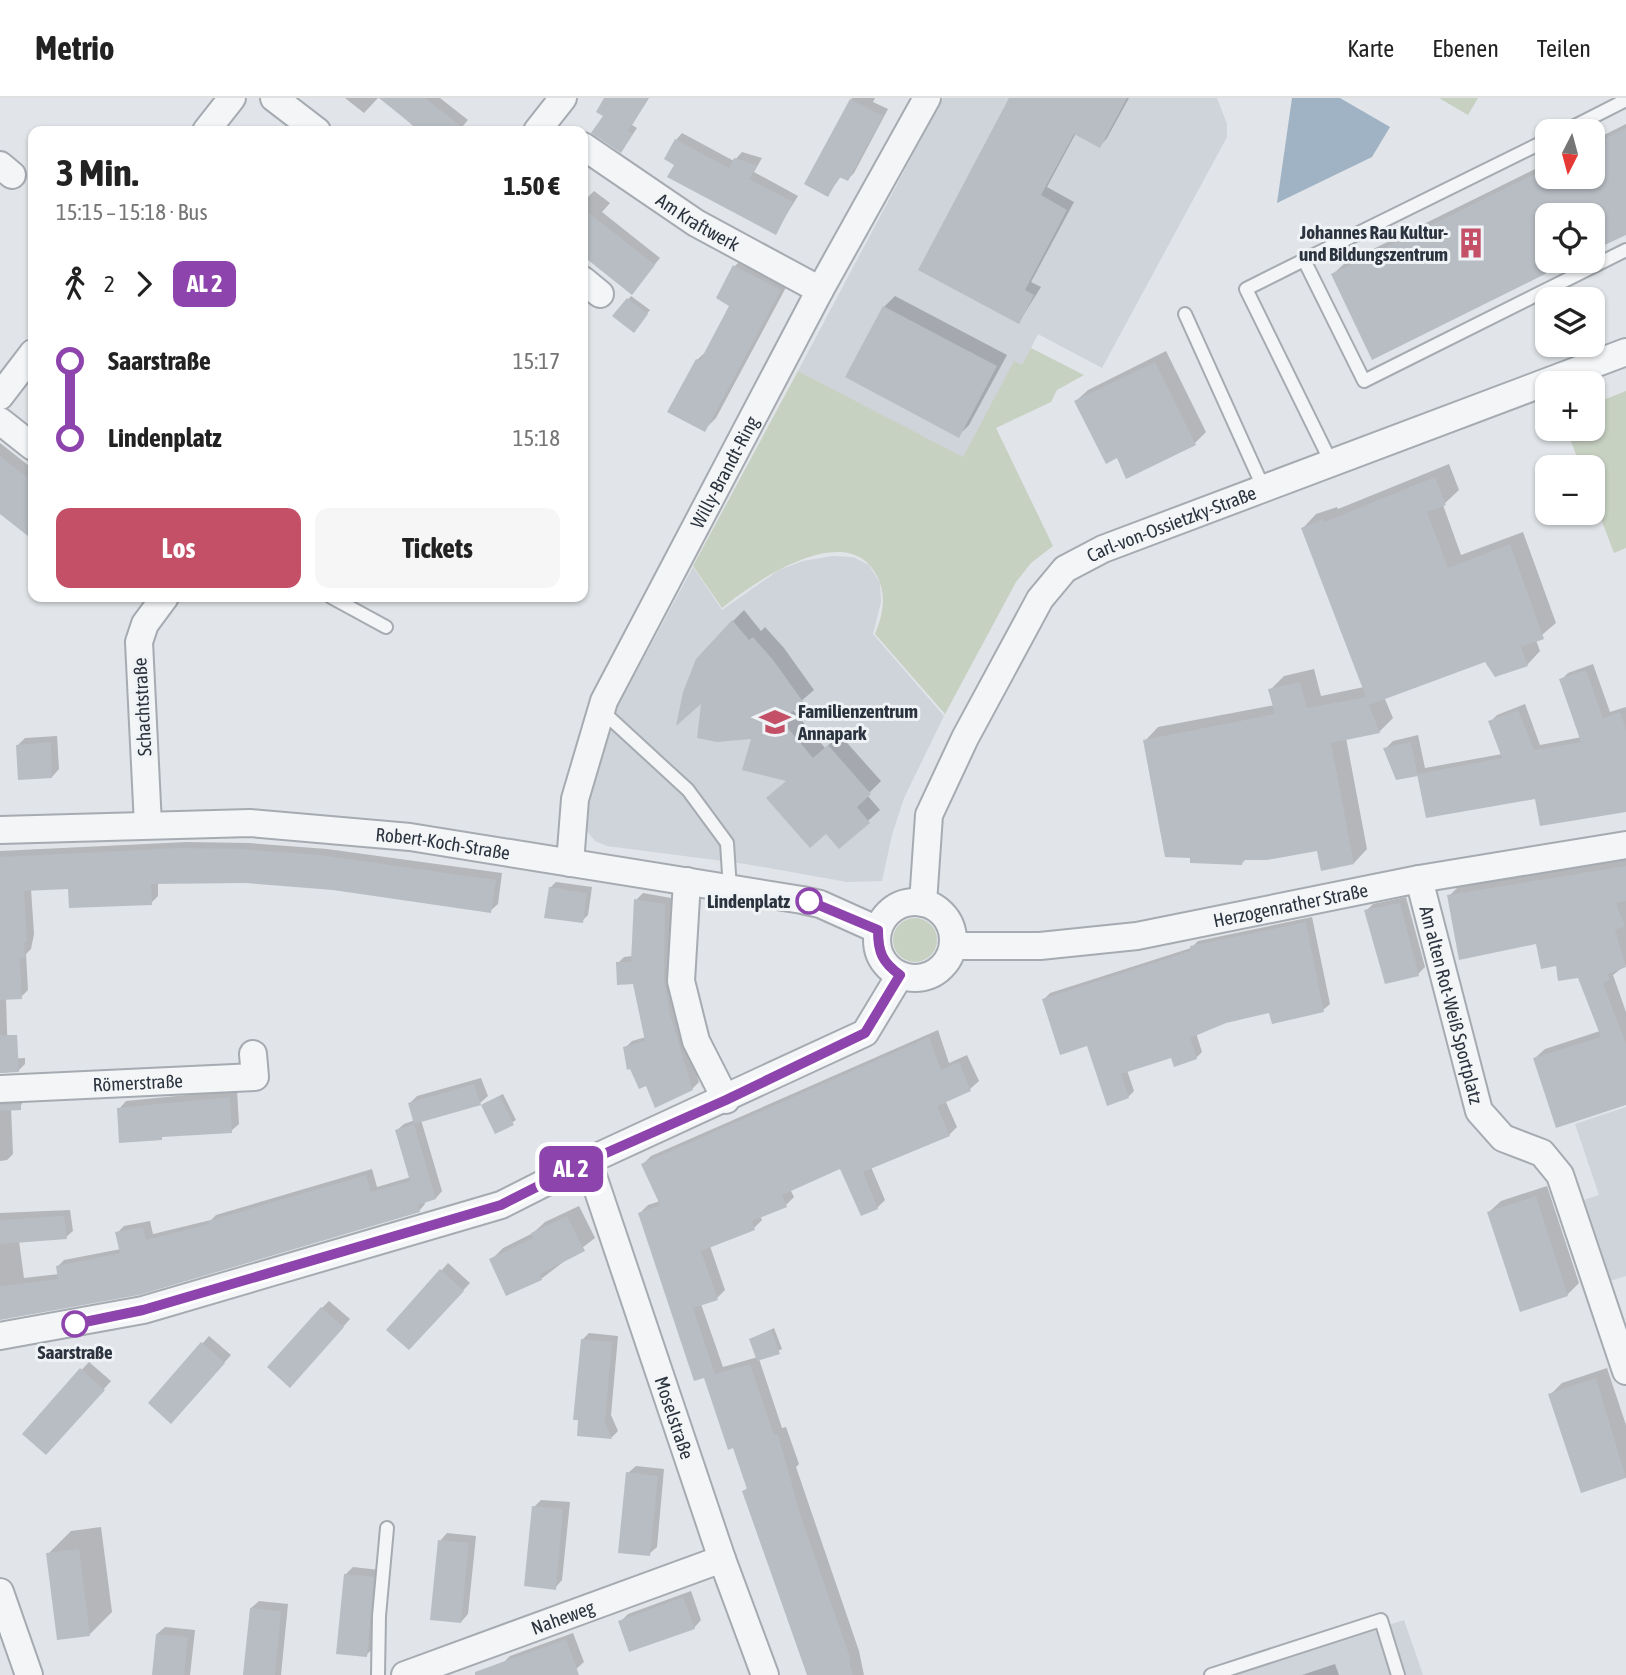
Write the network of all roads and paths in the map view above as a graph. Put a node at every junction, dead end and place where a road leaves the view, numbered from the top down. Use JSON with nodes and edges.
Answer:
{"nodes":[{"id":1,"x":232,"y":98,"type":"edge"},
{"id":2,"x":274,"y":98,"type":"edge"},
{"id":3,"x":563,"y":98,"type":"edge"},
{"id":4,"x":927,"y":98,"type":"edge"},
{"id":5,"x":1626,"y":100,"type":"edge"},
{"id":6,"x":1589,"y":119,"type":"edge"},
{"id":7,"x":210,"y":126,"type":"edge"},
{"id":8,"x":310,"y":126,"type":"edge"},
{"id":9,"x":549,"y":126,"type":"edge"},
{"id":10,"x":1535,"y":146,"type":"edge"},
{"id":11,"x":588,"y":149,"type":"edge"},
{"id":12,"x":1626,"y":250,"type":"edge"},
{"id":13,"x":1304,"y":260,"type":"junction"},
{"id":14,"x":820,"y":290,"type":"junction"},
{"id":15,"x":1185,"y":314,"type":"dead end"},
{"id":16,"x":1626,"y":352,"type":"edge"},
{"id":17,"x":28,"y":360,"type":"edge"},
{"id":18,"x":0,"y":396,"type":"edge"},
{"id":19,"x":0,"y":421,"type":"edge"},
{"id":20,"x":28,"y":443,"type":"edge"},
{"id":21,"x":1332,"y":464,"type":"junction"},
{"id":22,"x":1264,"y":489,"type":"junction"},
{"id":23,"x":161,"y":602,"type":"edge"},
{"id":24,"x":340,"y":602,"type":"edge"},
{"id":25,"x":386,"y":627,"type":"dead end"},
{"id":26,"x":601,"y":710,"type":"junction"},
{"id":27,"x":148,"y":825,"type":"junction"},
{"id":28,"x":0,"y":830,"type":"edge"},
{"id":29,"x":1626,"y":845,"type":"edge"},
{"id":30,"x":570,"y":863,"type":"junction"},
{"id":31,"x":1419,"y":879,"type":"junction"},
{"id":32,"x":687,"y":881,"type":"junction"},
{"id":33,"x":730,"y":888,"type":"junction"},
{"id":34,"x":923,"y":903,"type":"junction"},
{"id":35,"x":878,"y":930,"type":"junction"},
{"id":36,"x":953,"y":946,"type":"junction"},
{"id":37,"x":900,"y":975,"type":"junction"},
{"id":38,"x":253,"y":1054,"type":"dead end"},
{"id":39,"x":0,"y":1090,"type":"edge"},
{"id":40,"x":726,"y":1100,"type":"junction"},
{"id":41,"x":588,"y":1161,"type":"junction"},
{"id":42,"x":0,"y":1336,"type":"edge"},
{"id":43,"x":1626,"y":1371,"type":"edge"},
{"id":44,"x":387,"y":1528,"type":"dead end"},
{"id":45,"x":722,"y":1559,"type":"junction"},
{"id":46,"x":0,"y":1592,"type":"edge"},
{"id":47,"x":7,"y":1633,"type":"edge"},
{"id":48,"x":29,"y":1675,"type":"edge"},
{"id":49,"x":378,"y":1675,"type":"edge"},
{"id":50,"x":405,"y":1675,"type":"edge"},
{"id":51,"x":765,"y":1675,"type":"edge"},
{"id":52,"x":1211,"y":1675,"type":"edge"},
{"id":53,"x":1398,"y":1675,"type":"edge"}],
"edges":[{"from":1,"to":7,"type":"street"},
{"from":2,"to":8,"type":"street"},
{"from":3,"to":9,"type":"street"},
{"from":4,"to":14,"type":"street","name":"Willy-Brandt-Ring"},
{"from":5,"to":6,"type":"lane"},
{"from":10,"to":13,"type":"lane"},
{"from":11,"to":14,"type":"street","name":"Am Kraftwerk"},
{"from":12,"to":13,"type":"lane"},
{"from":13,"to":21,"type":"lane"},
{"from":14,"to":26,"type":"street","name":"Willy-Brandt-Ring"},
{"from":15,"to":22,"type":"lane"},
{"from":16,"to":21,"type":"street","name":"Carl-von-Ossietzky-Straße"},
{"from":17,"to":18,"type":"street"},
{"from":19,"to":20,"type":"street"},
{"from":21,"to":22,"type":"street","name":"Carl-von-Ossietzky-Straße"},
{"from":22,"to":34,"type":"street","name":"Carl-von-Ossietzky-Straße"},
{"from":23,"to":27,"type":"street","name":"Schachtstraße"},
{"from":24,"to":25,"type":"lane"},
{"from":26,"to":30,"type":"street","name":"Willy-Brandt-Ring"},
{"from":26,"to":33,"type":"lane"},
{"from":27,"to":28,"type":"street","name":"Robert-Koch-Straße"},
{"from":27,"to":30,"type":"street","name":"Robert-Koch-Straße"},
{"from":29,"to":31,"type":"street","name":"Herzogenrather Straße"},
{"from":30,"to":32,"type":"street","name":"Robert-Koch-Straße"},
{"from":31,"to":36,"type":"street","name":"Herzogenrather Straße"},
{"from":31,"to":43,"type":"street","name":"Am alten Rot-Weiß Sportplatz"},
{"from":32,"to":33,"type":"street","name":"Robert-Koch-Straße"},
{"from":32,"to":40,"type":"street"},
{"from":33,"to":35,"type":"street","name":"Robert-Koch-Straße"},
{"from":34,"to":35,"type":"street"},
{"from":34,"to":36,"type":"street"},
{"from":35,"to":37,"type":"street"},
{"from":36,"to":37,"type":"street"},
{"from":37,"to":40,"type":"street"},
{"from":38,"to":39,"type":"street","name":"Römerstraße"},
{"from":40,"to":41,"type":"street"},
{"from":41,"to":42,"type":"street"},
{"from":41,"to":45,"type":"street","name":"Moselstraße"},
{"from":44,"to":49,"type":"lane"},
{"from":45,"to":50,"type":"street","name":"Naheweg"},
{"from":45,"to":51,"type":"street","name":"Moselstraße"},
{"from":46,"to":47,"type":"street"},
{"from":47,"to":48,"type":"street"},
{"from":52,"to":53,"type":"lane"}]}
